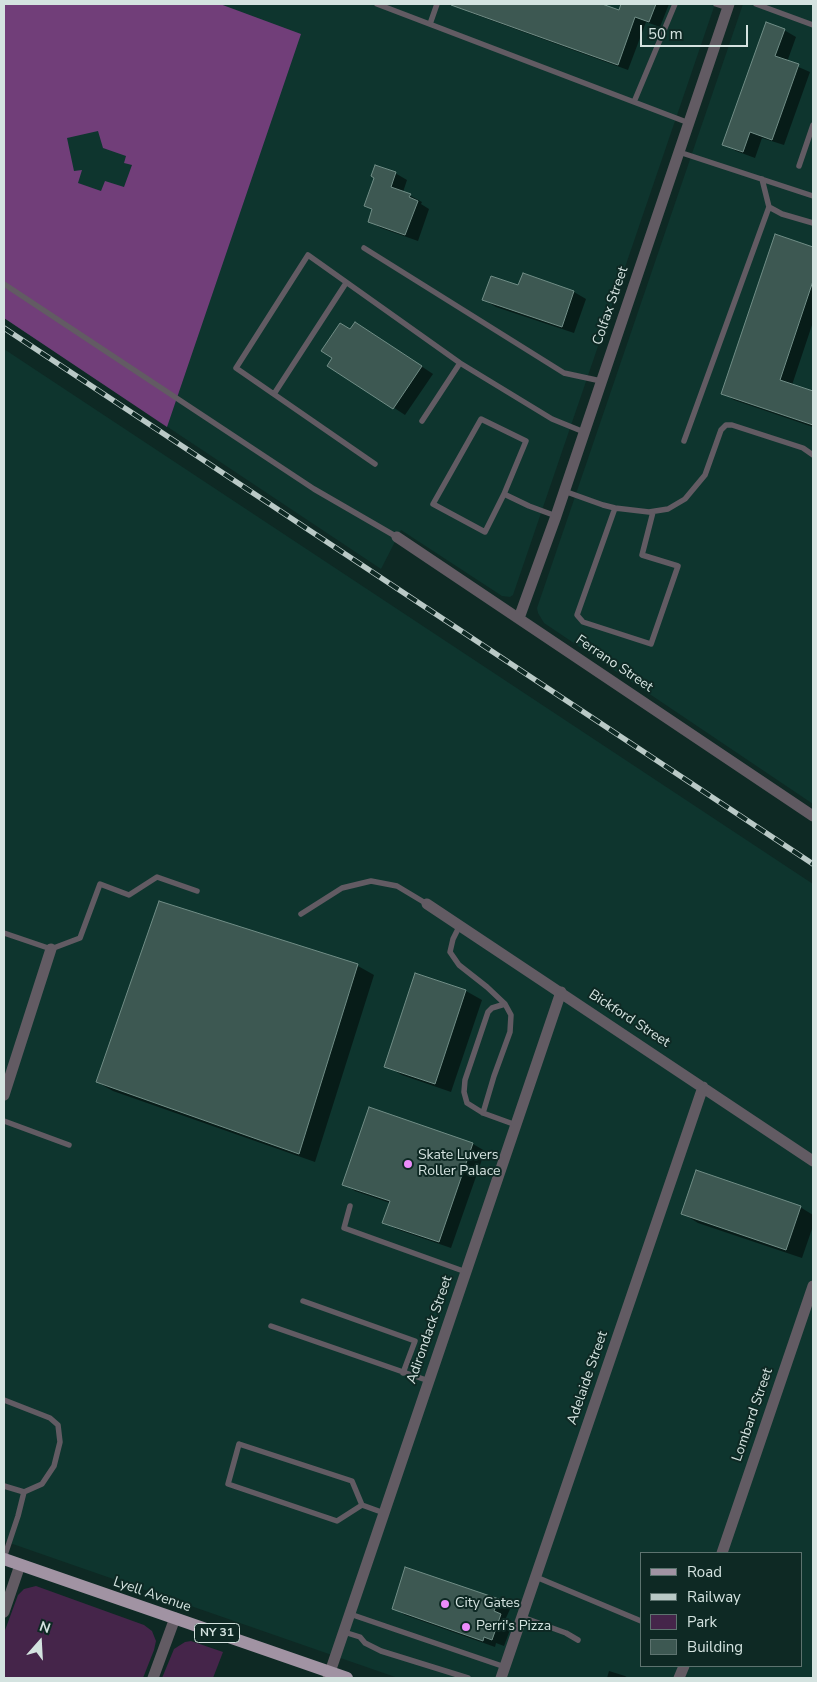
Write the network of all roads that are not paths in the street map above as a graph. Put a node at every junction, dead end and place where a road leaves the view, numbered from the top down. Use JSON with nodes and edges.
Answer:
{"nodes":[{"id":1,"x":377,"y":4,"type":"edge"},
{"id":2,"x":437,"y":4,"type":"edge"},
{"id":3,"x":675,"y":4,"type":"edge"},
{"id":4,"x":716,"y":4,"type":"edge"},
{"id":5,"x":756,"y":4,"type":"edge"},
{"id":6,"x":729,"y":6,"type":"edge"},
{"id":7,"x":430,"y":24,"type":"junction"},
{"id":8,"x":813,"y":25,"type":"edge"},
{"id":9,"x":634,"y":102,"type":"junction"},
{"id":10,"x":689,"y":123,"type":"junction"},
{"id":11,"x":813,"y":125,"type":"edge"},
{"id":12,"x":679,"y":152,"type":"junction"},
{"id":13,"x":799,"y":166,"type":"dead end"},
{"id":14,"x":762,"y":179,"type":"junction"},
{"id":15,"x":813,"y":196,"type":"edge"},
{"id":16,"x":769,"y":207,"type":"junction"},
{"id":17,"x":813,"y":223,"type":"edge"},
{"id":18,"x":364,"y":248,"type":"dead end"},
{"id":19,"x":346,"y":283,"type":"junction"},
{"id":20,"x":4,"y":284,"type":"edge"},
{"id":21,"x":460,"y":363,"type":"junction"},
{"id":22,"x":601,"y":381,"type":"junction"},
{"id":23,"x":274,"y":394,"type":"junction"},
{"id":24,"x":422,"y":421,"type":"dead end"},
{"id":25,"x":584,"y":432,"type":"junction"},
{"id":26,"x":684,"y":441,"type":"dead end"},
{"id":27,"x":813,"y":455,"type":"edge"},
{"id":28,"x":376,"y":464,"type":"dead end"},
{"id":29,"x":564,"y":491,"type":"junction"},
{"id":30,"x":504,"y":494,"type":"junction"},
{"id":31,"x":616,"y":508,"type":"junction"},
{"id":32,"x":653,"y":512,"type":"junction"},
{"id":33,"x":556,"y":516,"type":"junction"},
{"id":34,"x":398,"y":537,"type":"joint"},
{"id":35,"x":519,"y":618,"type":"junction"},
{"id":36,"x":813,"y":816,"type":"edge"},
{"id":37,"x":197,"y":892,"type":"dead end"},
{"id":38,"x":427,"y":904,"type":"joint"},
{"id":39,"x":302,"y":914,"type":"dead end"},
{"id":40,"x":460,"y":925,"type":"junction"},
{"id":41,"x":4,"y":932,"type":"edge"},
{"id":42,"x":52,"y":949,"type":"junction"},
{"id":43,"x":560,"y":992,"type":"junction"},
{"id":44,"x":505,"y":1004,"type":"junction"},
{"id":45,"x":703,"y":1087,"type":"junction"},
{"id":46,"x":4,"y":1094,"type":"edge"},
{"id":47,"x":483,"y":1113,"type":"junction"},
{"id":48,"x":4,"y":1121,"type":"edge"},
{"id":49,"x":516,"y":1125,"type":"junction"},
{"id":50,"x":69,"y":1145,"type":"dead end"},
{"id":51,"x":813,"y":1161,"type":"edge"},
{"id":52,"x":350,"y":1206,"type":"dead end"},
{"id":53,"x":466,"y":1272,"type":"junction"},
{"id":54,"x":813,"y":1286,"type":"edge"},
{"id":55,"x":303,"y":1301,"type":"dead end"},
{"id":56,"x":270,"y":1326,"type":"dead end"},
{"id":57,"x":403,"y":1372,"type":"junction"},
{"id":58,"x":429,"y":1381,"type":"junction"},
{"id":59,"x":4,"y":1400,"type":"edge"},
{"id":60,"x":4,"y":1486,"type":"edge"},
{"id":61,"x":24,"y":1492,"type":"junction"},
{"id":62,"x":362,"y":1505,"type":"junction"},
{"id":63,"x":384,"y":1513,"type":"junction"},
{"id":64,"x":722,"y":1552,"type":"edge"},
{"id":65,"x":4,"y":1558,"type":"edge"},
{"id":66,"x":20,"y":1565,"type":"junction"},
{"id":67,"x":536,"y":1577,"type":"junction"},
{"id":68,"x":4,"y":1612,"type":"edge"},
{"id":69,"x":350,"y":1614,"type":"junction"},
{"id":70,"x":522,"y":1617,"type":"junction"},
{"id":71,"x":175,"y":1618,"type":"junction"},
{"id":72,"x":640,"y":1621,"type":"edge"},
{"id":73,"x":344,"y":1632,"type":"junction"},
{"id":74,"x":578,"y":1640,"type":"dead end"},
{"id":75,"x":505,"y":1667,"type":"junction"},
{"id":76,"x":329,"y":1675,"type":"edge"},
{"id":77,"x":153,"y":1678,"type":"edge"},
{"id":78,"x":347,"y":1678,"type":"edge"},
{"id":79,"x":468,"y":1678,"type":"edge"},
{"id":80,"x":501,"y":1678,"type":"edge"}],
"edges":[{"from":1,"to":7,"type":"lane"},
{"from":2,"to":7,"type":"lane"},
{"from":3,"to":9,"type":"lane"},
{"from":4,"to":6,"type":"lane"},
{"from":5,"to":8,"type":"lane"},
{"from":6,"to":10,"type":"street","name":"Colfax Street"},
{"from":7,"to":9,"type":"lane"},
{"from":9,"to":10,"type":"lane"},
{"from":10,"to":12,"type":"street","name":"Colfax Street"},
{"from":11,"to":13,"type":"lane"},
{"from":12,"to":14,"type":"lane"},
{"from":12,"to":22,"type":"street","name":"Colfax Street"},
{"from":14,"to":15,"type":"lane"},
{"from":14,"to":16,"type":"lane"},
{"from":16,"to":17,"type":"lane"},
{"from":16,"to":26,"type":"lane"},
{"from":18,"to":22,"type":"lane"},
{"from":19,"to":21,"type":"lane"},
{"from":19,"to":23,"type":"lane"},
{"from":19,"to":23,"type":"lane"},
{"from":20,"to":34,"type":"lane"},
{"from":21,"to":24,"type":"lane"},
{"from":21,"to":25,"type":"lane"},
{"from":22,"to":25,"type":"street","name":"Colfax Street"},
{"from":23,"to":28,"type":"lane"},
{"from":25,"to":29,"type":"street","name":"Colfax Street"},
{"from":27,"to":32,"type":"lane"},
{"from":29,"to":31,"type":"lane"},
{"from":29,"to":33,"type":"street","name":"Colfax Street"},
{"from":30,"to":30,"type":"lane"},
{"from":30,"to":33,"type":"lane"},
{"from":31,"to":32,"type":"lane"},
{"from":31,"to":32,"type":"lane"},
{"from":33,"to":35,"type":"street","name":"Colfax Street"},
{"from":34,"to":35,"type":"street","name":"Ferrano Street"},
{"from":35,"to":36,"type":"street","name":"Ferrano Street"},
{"from":37,"to":42,"type":"lane"},
{"from":38,"to":39,"type":"lane"},
{"from":38,"to":40,"type":"street","name":"Bickford Street"},
{"from":40,"to":43,"type":"street","name":"Bickford Street"},
{"from":40,"to":44,"type":"lane"},
{"from":41,"to":42,"type":"lane"},
{"from":42,"to":46,"type":"street"},
{"from":43,"to":45,"type":"street","name":"Bickford Street"},
{"from":43,"to":49,"type":"street","name":"Adirondack Street"},
{"from":44,"to":47,"type":"lane"},
{"from":44,"to":47,"type":"lane"},
{"from":45,"to":51,"type":"street","name":"Bickford Street"},
{"from":45,"to":67,"type":"street","name":"Adelaide Street"},
{"from":47,"to":49,"type":"lane"},
{"from":48,"to":50,"type":"lane"},
{"from":49,"to":53,"type":"street","name":"Adirondack Street"},
{"from":52,"to":53,"type":"lane"},
{"from":53,"to":58,"type":"street","name":"Adirondack Street"},
{"from":54,"to":64,"type":"street","name":"Lombard Street"},
{"from":55,"to":57,"type":"lane"},
{"from":56,"to":57,"type":"lane"},
{"from":57,"to":58,"type":"lane"},
{"from":58,"to":63,"type":"street","name":"Adirondack Street"},
{"from":59,"to":61,"type":"lane"},
{"from":60,"to":61,"type":"lane"},
{"from":61,"to":65,"type":"lane"},
{"from":62,"to":62,"type":"lane"},
{"from":62,"to":63,"type":"lane"},
{"from":63,"to":69,"type":"street","name":"Adirondack Street"},
{"from":65,"to":66,"type":"main road","name":"Lyell Avenue","number":"NY 31"},
{"from":66,"to":68,"type":"street"},
{"from":66,"to":71,"type":"main road","name":"Lyell Avenue","number":"NY 31"},
{"from":67,"to":70,"type":"street","name":"Adelaide Street"},
{"from":67,"to":72,"type":"lane"},
{"from":69,"to":73,"type":"street","name":"Adirondack Street"},
{"from":69,"to":75,"type":"lane"},
{"from":70,"to":74,"type":"lane"},
{"from":70,"to":75,"type":"street","name":"Adelaide Street"},
{"from":71,"to":76,"type":"main road","name":"Lyell Avenue","number":"NY 31"},
{"from":71,"to":77,"type":"street"},
{"from":73,"to":76,"type":"street","name":"Adirondack Street"},
{"from":73,"to":79,"type":"lane"},
{"from":75,"to":80,"type":"street","name":"Adelaide Street"},
{"from":76,"to":78,"type":"main road","name":"Lyell Avenue","number":"NY 31"}]}
